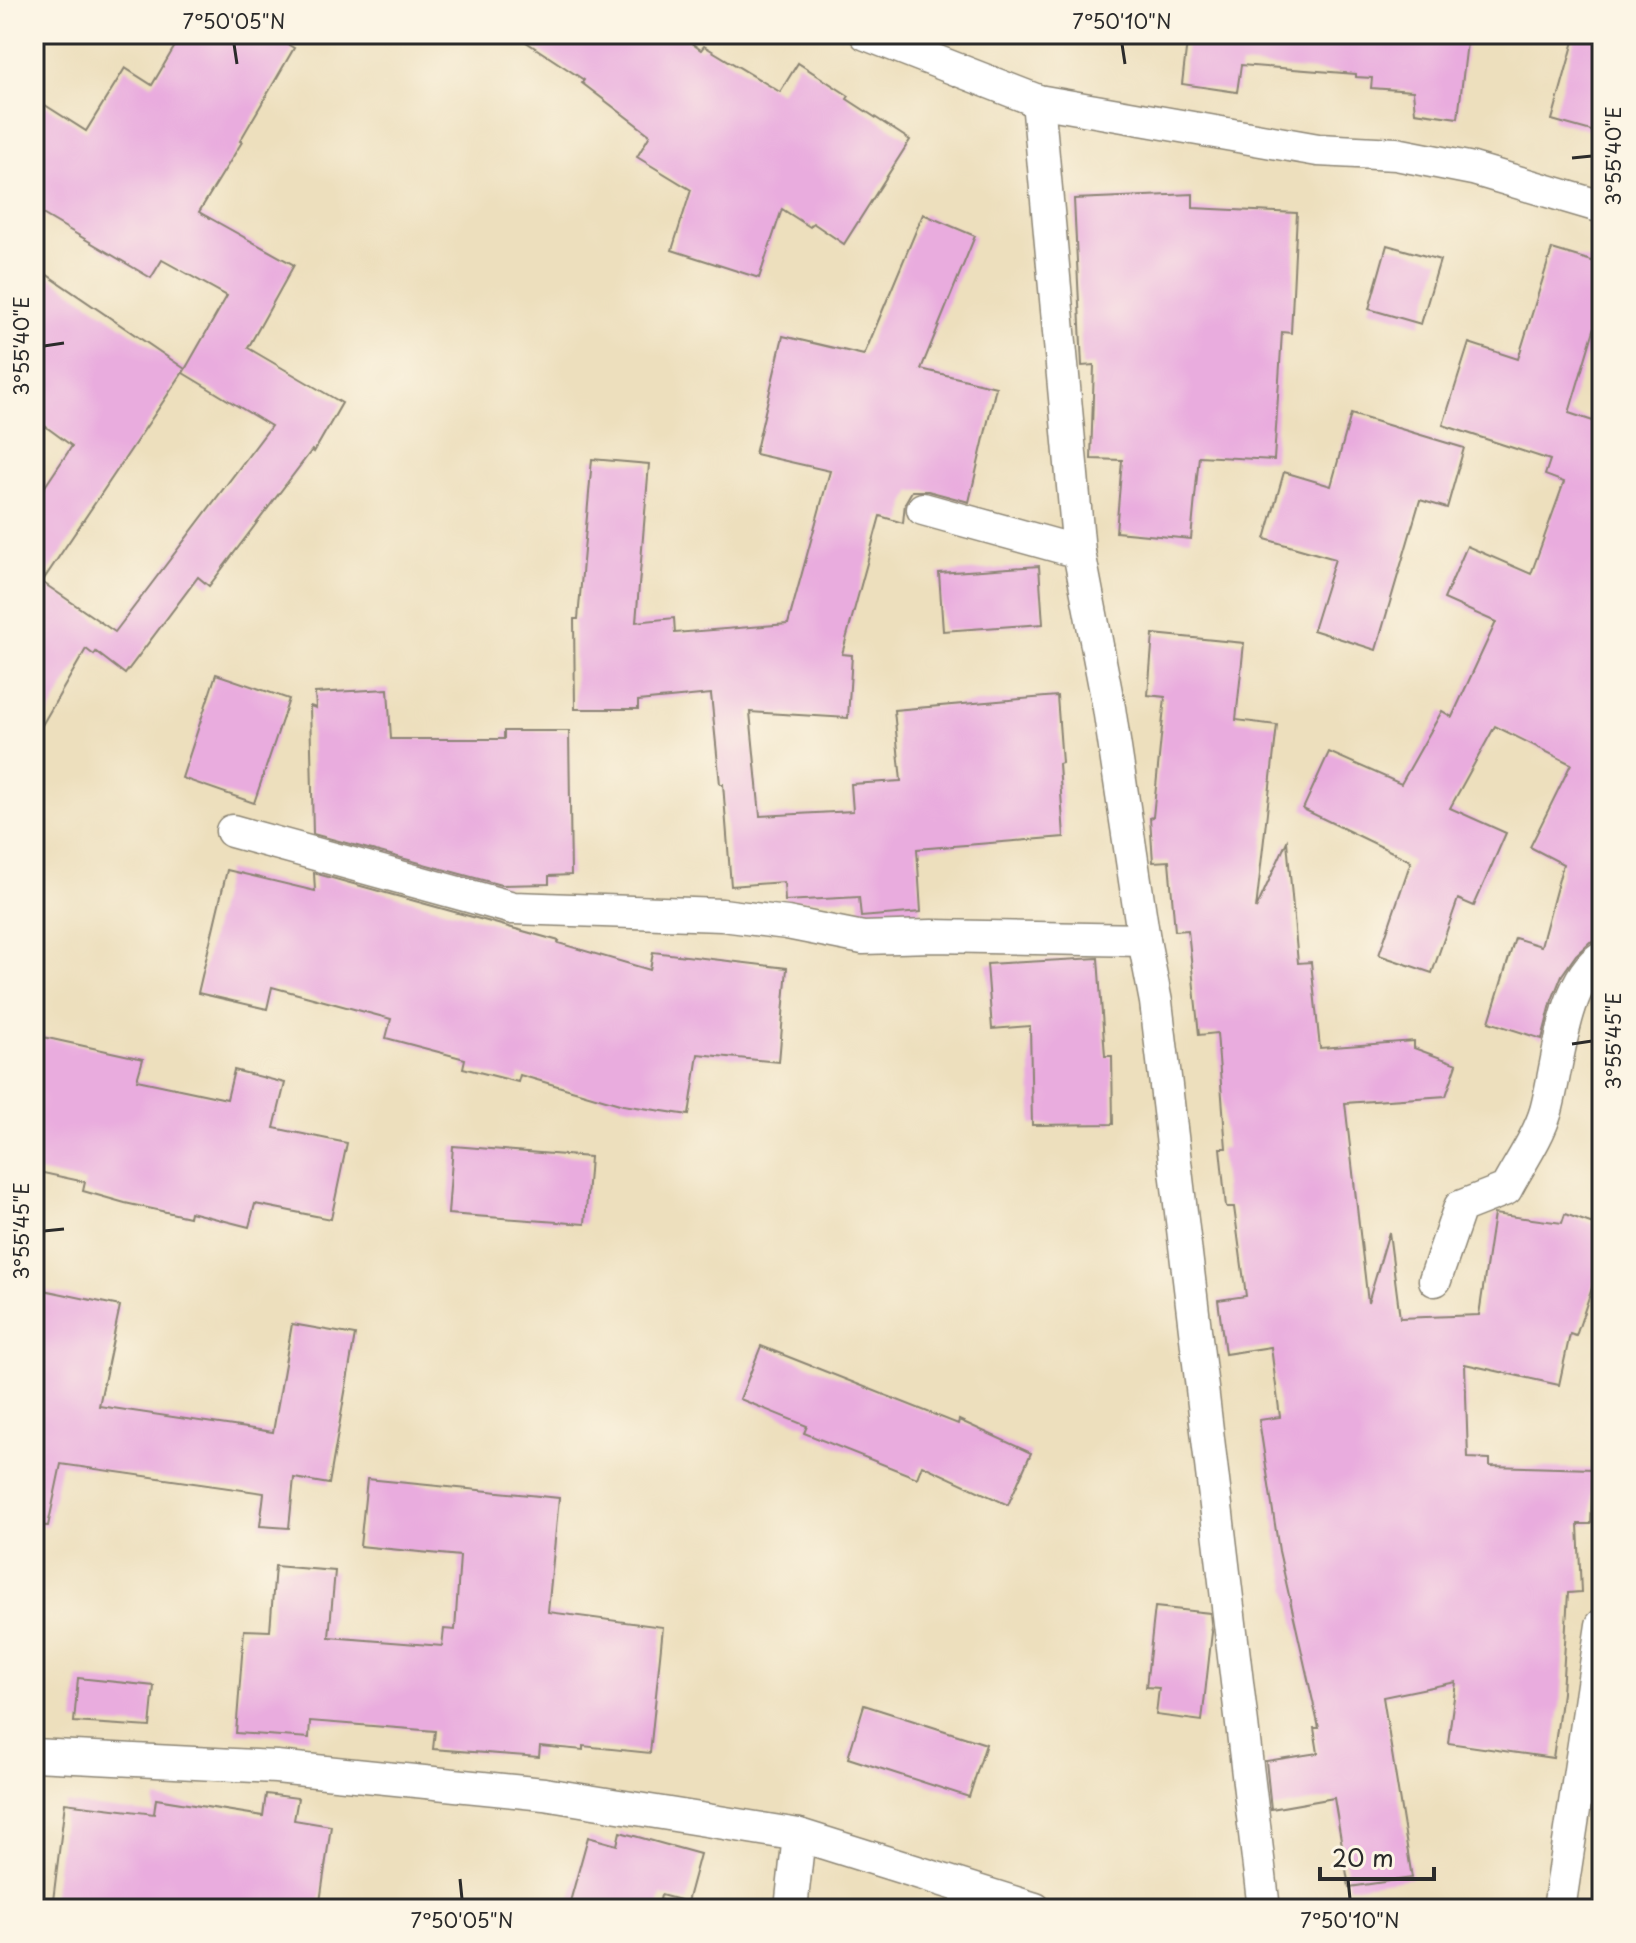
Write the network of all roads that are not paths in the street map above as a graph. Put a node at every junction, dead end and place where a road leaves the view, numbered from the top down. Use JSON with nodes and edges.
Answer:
{"nodes":[{"id":1,"x":866,"y":34,"type":"edge"},
{"id":2,"x":1038,"y":101,"type":"junction"},
{"id":3,"x":1602,"y":207,"type":"edge"},
{"id":4,"x":923,"y":509,"type":"dead end"},
{"id":5,"x":1079,"y":552,"type":"junction"},
{"id":6,"x":232,"y":831,"type":"dead end"},
{"id":7,"x":1144,"y":940,"type":"junction"},
{"id":8,"x":1602,"y":957,"type":"edge"},
{"id":9,"x":1435,"y":1280,"type":"dead end"},
{"id":10,"x":1602,"y":1625,"type":"edge"},
{"id":11,"x":34,"y":1755,"type":"edge"},
{"id":12,"x":799,"y":1835,"type":"junction"},
{"id":13,"x":791,"y":1909,"type":"edge"},
{"id":14,"x":1035,"y":1909,"type":"edge"},
{"id":15,"x":1264,"y":1909,"type":"edge"},
{"id":16,"x":1559,"y":1909,"type":"edge"}],
"edges":[{"from":1,"to":2,"type":"street"},
{"from":2,"to":3,"type":"street"},
{"from":2,"to":5,"type":"street"},
{"from":4,"to":5,"type":"street"},
{"from":5,"to":7,"type":"street"},
{"from":6,"to":7,"type":"street"},
{"from":7,"to":15,"type":"street"},
{"from":8,"to":9,"type":"street"},
{"from":10,"to":16,"type":"street"},
{"from":11,"to":12,"type":"street"},
{"from":12,"to":13,"type":"street"},
{"from":12,"to":14,"type":"street"}]}
